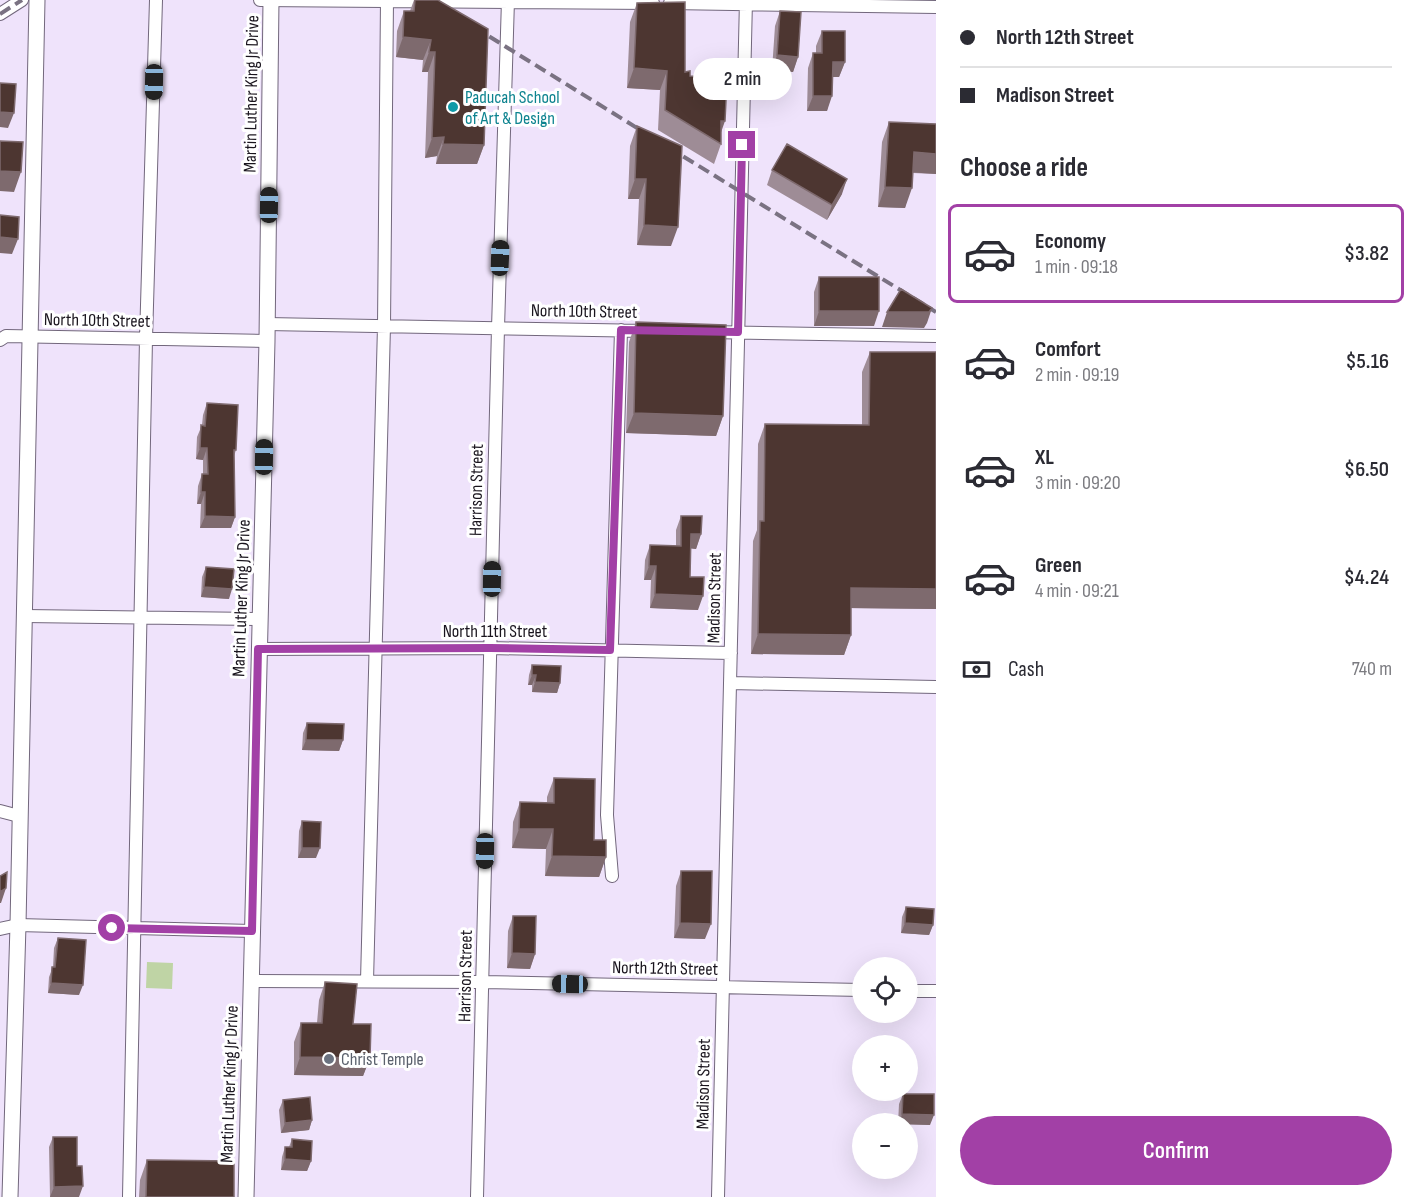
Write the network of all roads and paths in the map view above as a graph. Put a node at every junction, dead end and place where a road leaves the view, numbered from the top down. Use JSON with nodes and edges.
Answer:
{"nodes":[{"id":1,"x":22,"y":0,"type":"edge"},
{"id":2,"x":37,"y":0,"type":"edge"},
{"id":3,"x":156,"y":0,"type":"edge"},
{"id":4,"x":260,"y":0,"type":"edge"},
{"id":5,"x":271,"y":0,"type":"edge"},
{"id":6,"x":387,"y":0,"type":"edge"},
{"id":7,"x":508,"y":1,"type":"edge"},
{"id":8,"x":746,"y":2,"type":"edge"},
{"id":9,"x":936,"y":7,"type":"edge"},
{"id":10,"x":0,"y":14,"type":"edge"},
{"id":11,"x":267,"y":324,"type":"junction"},
{"id":12,"x":384,"y":326,"type":"junction"},
{"id":13,"x":498,"y":328,"type":"junction"},
{"id":14,"x":621,"y":330,"type":"junction"},
{"id":15,"x":668,"y":331,"type":"edge"},
{"id":16,"x":691,"y":331,"type":"edge"},
{"id":17,"x":738,"y":332,"type":"junction"},
{"id":18,"x":2,"y":334,"type":"edge"},
{"id":19,"x":30,"y":336,"type":"junction"},
{"id":20,"x":936,"y":336,"type":"edge"},
{"id":21,"x":146,"y":339,"type":"junction"},
{"id":22,"x":267,"y":341,"type":"junction"},
{"id":23,"x":25,"y":616,"type":"junction"},
{"id":24,"x":141,"y":618,"type":"junction"},
{"id":25,"x":260,"y":619,"type":"junction"},
{"id":26,"x":490,"y":648,"type":"junction"},
{"id":27,"x":258,"y":649,"type":"junction"},
{"id":28,"x":376,"y":649,"type":"junction"},
{"id":29,"x":610,"y":650,"type":"junction"},
{"id":30,"x":731,"y":653,"type":"junction"},
{"id":31,"x":730,"y":683,"type":"junction"},
{"id":32,"x":936,"y":687,"type":"edge"},
{"id":33,"x":0,"y":811,"type":"edge"},
{"id":34,"x":19,"y":816,"type":"junction"},
{"id":35,"x":612,"y":876,"type":"dead end"},
{"id":36,"x":18,"y":925,"type":"junction"},
{"id":37,"x":0,"y":929,"type":"edge"},
{"id":38,"x":135,"y":929,"type":"junction"},
{"id":39,"x":252,"y":931,"type":"junction"},
{"id":40,"x":252,"y":981,"type":"junction"},
{"id":41,"x":368,"y":981,"type":"junction"},
{"id":42,"x":482,"y":982,"type":"junction"},
{"id":43,"x":723,"y":987,"type":"junction"},
{"id":44,"x":852,"y":990,"type":"edge"},
{"id":45,"x":918,"y":991,"type":"edge"},
{"id":46,"x":936,"y":991,"type":"edge"},
{"id":47,"x":10,"y":1197,"type":"edge"},
{"id":48,"x":129,"y":1197,"type":"edge"},
{"id":49,"x":246,"y":1197,"type":"edge"},
{"id":50,"x":477,"y":1197,"type":"edge"},
{"id":51,"x":718,"y":1197,"type":"edge"}],
"edges":[{"from":1,"to":10,"type":"street"},
{"from":2,"to":19,"type":"main road"},
{"from":3,"to":21,"type":"street"},
{"from":4,"to":5,"type":"street"},
{"from":5,"to":6,"type":"street"},
{"from":5,"to":11,"type":"main road","name":"Martin Luther King Jr Drive"},
{"from":6,"to":7,"type":"street"},
{"from":6,"to":12,"type":"street"},
{"from":7,"to":8,"type":"street"},
{"from":7,"to":13,"type":"street","name":"Harrison Street"},
{"from":8,"to":9,"type":"street"},
{"from":8,"to":17,"type":"street","name":"Madison Street"},
{"from":11,"to":12,"type":"street","name":"North 10th Street"},
{"from":11,"to":22,"type":"main road","name":"Martin Luther King Jr Drive"},
{"from":12,"to":13,"type":"street","name":"North 10th Street"},
{"from":12,"to":28,"type":"street"},
{"from":13,"to":14,"type":"street","name":"North 10th Street"},
{"from":13,"to":26,"type":"street","name":"Harrison Street"},
{"from":14,"to":15,"type":"street","name":"North 10th Street"},
{"from":14,"to":29,"type":"street"},
{"from":16,"to":17,"type":"street"},
{"from":17,"to":20,"type":"street"},
{"from":17,"to":30,"type":"street","name":"Madison Street"},
{"from":18,"to":19,"type":"street","name":"North 10th Street"},
{"from":19,"to":21,"type":"street","name":"North 10th Street"},
{"from":19,"to":23,"type":"main road"},
{"from":21,"to":22,"type":"street","name":"North 10th Street"},
{"from":21,"to":24,"type":"street"},
{"from":22,"to":25,"type":"main road","name":"Martin Luther King Jr Drive"},
{"from":23,"to":24,"type":"street"},
{"from":23,"to":34,"type":"main road"},
{"from":24,"to":25,"type":"street"},
{"from":24,"to":38,"type":"street"},
{"from":25,"to":27,"type":"main road","name":"Martin Luther King Jr Drive"},
{"from":26,"to":28,"type":"street","name":"North 11th Street"},
{"from":26,"to":29,"type":"street","name":"North 11th Street"},
{"from":26,"to":42,"type":"street","name":"Harrison Street"},
{"from":27,"to":28,"type":"street","name":"North 11th Street"},
{"from":27,"to":39,"type":"main road","name":"Martin Luther King Jr Drive"},
{"from":28,"to":41,"type":"street"},
{"from":29,"to":30,"type":"street","name":"North 11th Street"},
{"from":29,"to":35,"type":"street"},
{"from":30,"to":31,"type":"street","name":"Madison Street"},
{"from":31,"to":32,"type":"street"},
{"from":31,"to":43,"type":"street","name":"Madison Street"},
{"from":33,"to":34,"type":"street"},
{"from":34,"to":36,"type":"main road"},
{"from":36,"to":37,"type":"street"},
{"from":36,"to":38,"type":"street"},
{"from":36,"to":47,"type":"main road"},
{"from":38,"to":39,"type":"street"},
{"from":38,"to":48,"type":"street"},
{"from":39,"to":40,"type":"main road","name":"Martin Luther King Jr Drive"},
{"from":40,"to":41,"type":"street","name":"North 12th Street"},
{"from":40,"to":49,"type":"main road","name":"Martin Luther King Jr Drive"},
{"from":41,"to":42,"type":"street","name":"North 12th Street"},
{"from":42,"to":43,"type":"street","name":"North 12th Street"},
{"from":42,"to":50,"type":"street","name":"Harrison Street"},
{"from":43,"to":44,"type":"street","name":"North 12th Street"},
{"from":43,"to":51,"type":"street","name":"Madison Street"},
{"from":45,"to":46,"type":"street"}]}
